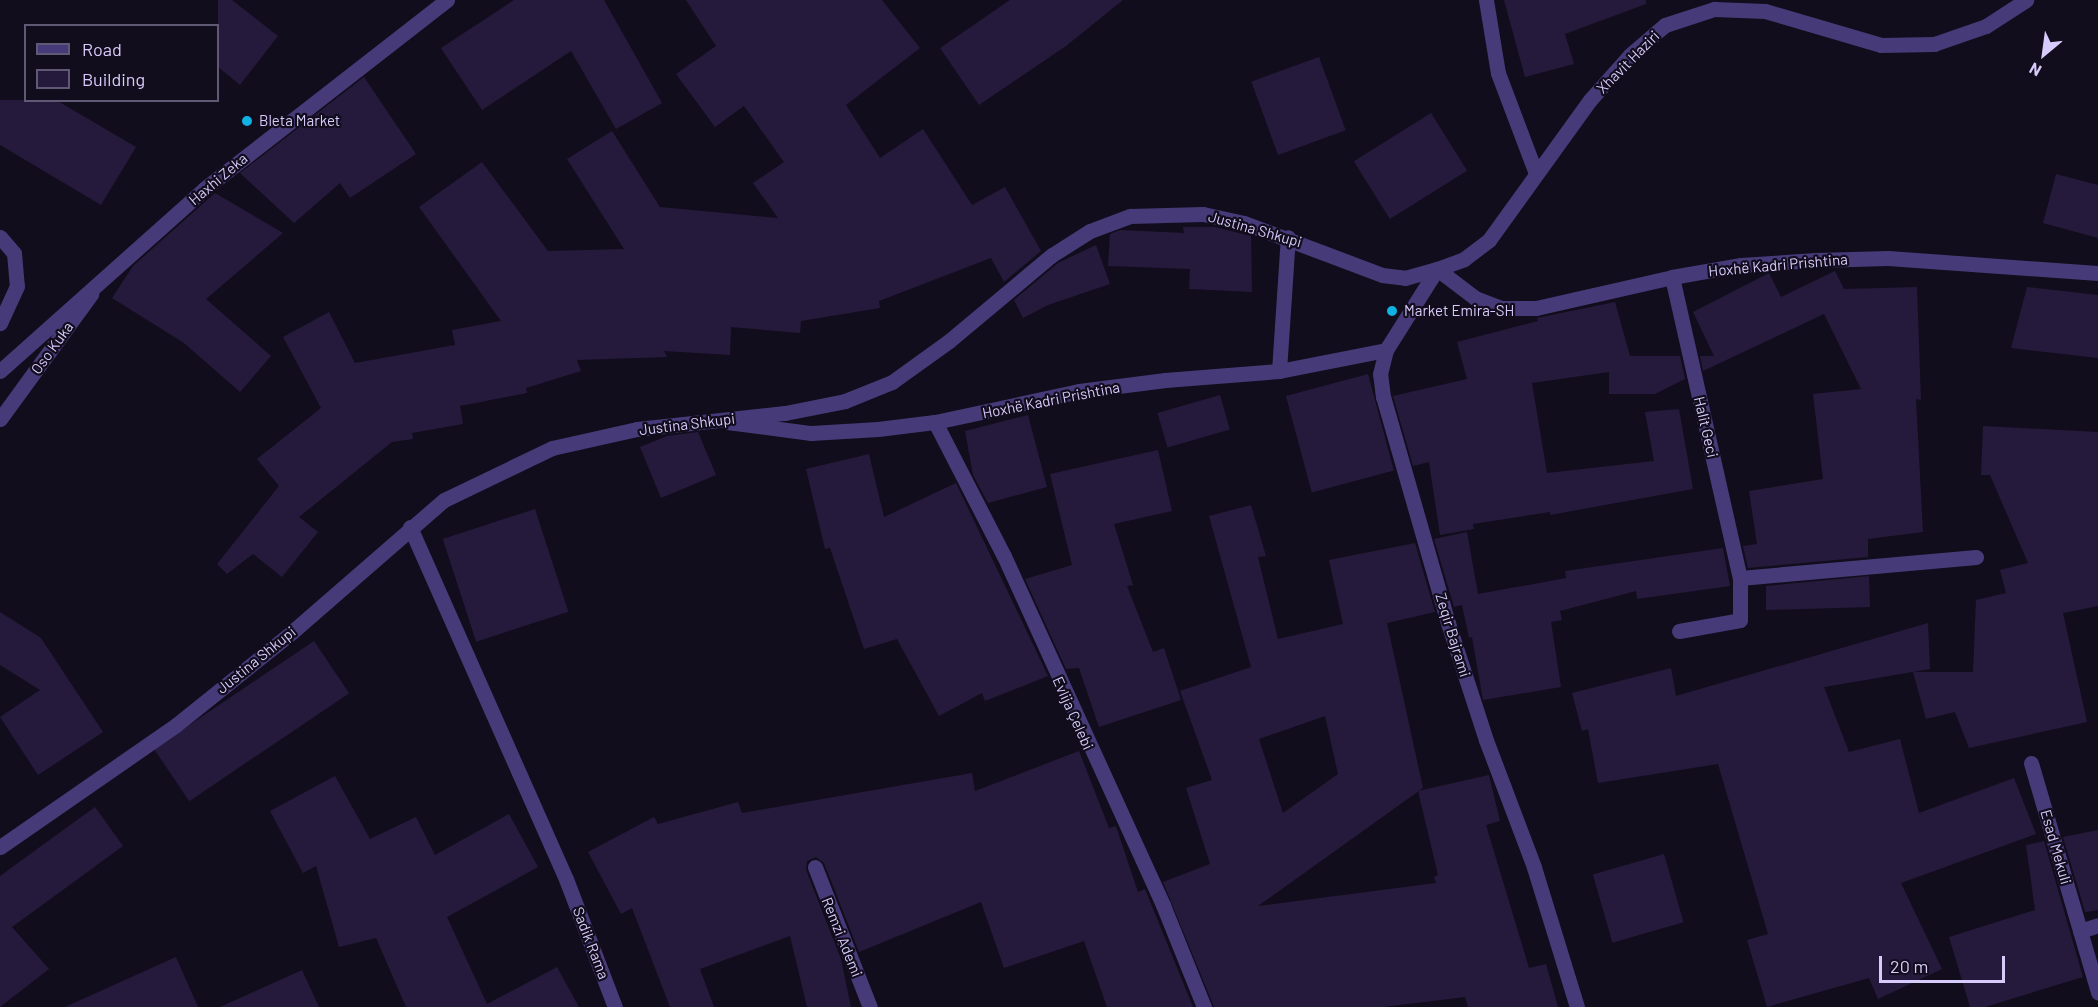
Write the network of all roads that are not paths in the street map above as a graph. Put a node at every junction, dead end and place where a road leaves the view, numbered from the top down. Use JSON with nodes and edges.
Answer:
{"nodes":[{"id":1,"x":447,"y":0,"type":"edge"},
{"id":2,"x":1486,"y":0,"type":"edge"},
{"id":3,"x":2026,"y":0,"type":"edge"},
{"id":4,"x":1535,"y":171,"type":"junction"},
{"id":5,"x":0,"y":237,"type":"edge"},
{"id":6,"x":1288,"y":237,"type":"junction"},
{"id":7,"x":1437,"y":269,"type":"junction"},
{"id":8,"x":2098,"y":273,"type":"edge"},
{"id":9,"x":104,"y":277,"type":"junction"},
{"id":10,"x":1672,"y":277,"type":"junction"},
{"id":11,"x":0,"y":323,"type":"edge"},
{"id":12,"x":1386,"y":350,"type":"junction"},
{"id":13,"x":0,"y":371,"type":"edge"},
{"id":14,"x":1279,"y":371,"type":"junction"},
{"id":15,"x":0,"y":418,"type":"edge"},
{"id":16,"x":716,"y":421,"type":"junction"},
{"id":17,"x":935,"y":422,"type":"junction"},
{"id":18,"x":410,"y":527,"type":"junction"},
{"id":19,"x":1976,"y":558,"type":"dead end"},
{"id":20,"x":1740,"y":578,"type":"junction"},
{"id":21,"x":1679,"y":631,"type":"dead end"},
{"id":22,"x":2031,"y":763,"type":"dead end"},
{"id":23,"x":0,"y":847,"type":"edge"},
{"id":24,"x":815,"y":867,"type":"dead end"},
{"id":25,"x":2098,"y":925,"type":"edge"},
{"id":26,"x":2080,"y":931,"type":"junction"},
{"id":27,"x":2098,"y":992,"type":"edge"},
{"id":28,"x":615,"y":1007,"type":"edge"},
{"id":29,"x":870,"y":1007,"type":"edge"},
{"id":30,"x":1204,"y":1007,"type":"edge"},
{"id":31,"x":1577,"y":1007,"type":"edge"}],
"edges":[{"from":1,"to":9,"type":"street","name":"Haxhi Zeka"},
{"from":2,"to":4,"type":"street"},
{"from":3,"to":4,"type":"street","name":"Xhavit Haziri"},
{"from":4,"to":7,"type":"street","name":"Xhavit Haziri"},
{"from":5,"to":11,"type":"street"},
{"from":6,"to":7,"type":"street","name":"Justina Shkupi"},
{"from":6,"to":14,"type":"street"},
{"from":6,"to":16,"type":"street","name":"Justina Shkupi"},
{"from":7,"to":10,"type":"street","name":"Hoxhë Kadri Prishtina"},
{"from":7,"to":12,"type":"street","name":"Zeqir Bajrami"},
{"from":8,"to":10,"type":"street","name":"Hoxhë Kadri Prishtina"},
{"from":9,"to":13,"type":"street","name":"Haxhi Zeka"},
{"from":9,"to":15,"type":"street","name":"Oso Kuka"},
{"from":10,"to":20,"type":"street","name":"Halit Geci"},
{"from":12,"to":14,"type":"street","name":"Hoxhë Kadri Prishtina"},
{"from":12,"to":31,"type":"street","name":"Zeqir Bajrami"},
{"from":14,"to":17,"type":"street","name":"Hoxhë Kadri Prishtina"},
{"from":16,"to":17,"type":"street","name":"Hoxhë Kadri Prishtina"},
{"from":16,"to":18,"type":"street","name":"Justina Shkupi"},
{"from":17,"to":30,"type":"street","name":"Evlija Çelebi"},
{"from":18,"to":23,"type":"street","name":"Justina Shkupi"},
{"from":18,"to":28,"type":"street","name":"Sadik Rama"},
{"from":19,"to":20,"type":"street"},
{"from":20,"to":21,"type":"street","name":"Halit Geci"},
{"from":22,"to":26,"type":"street","name":"Esad Mekuli"},
{"from":24,"to":29,"type":"street","name":"Remzi Ademi"},
{"from":25,"to":26,"type":"street"},
{"from":26,"to":27,"type":"street","name":"Esad Mekuli"}]}
